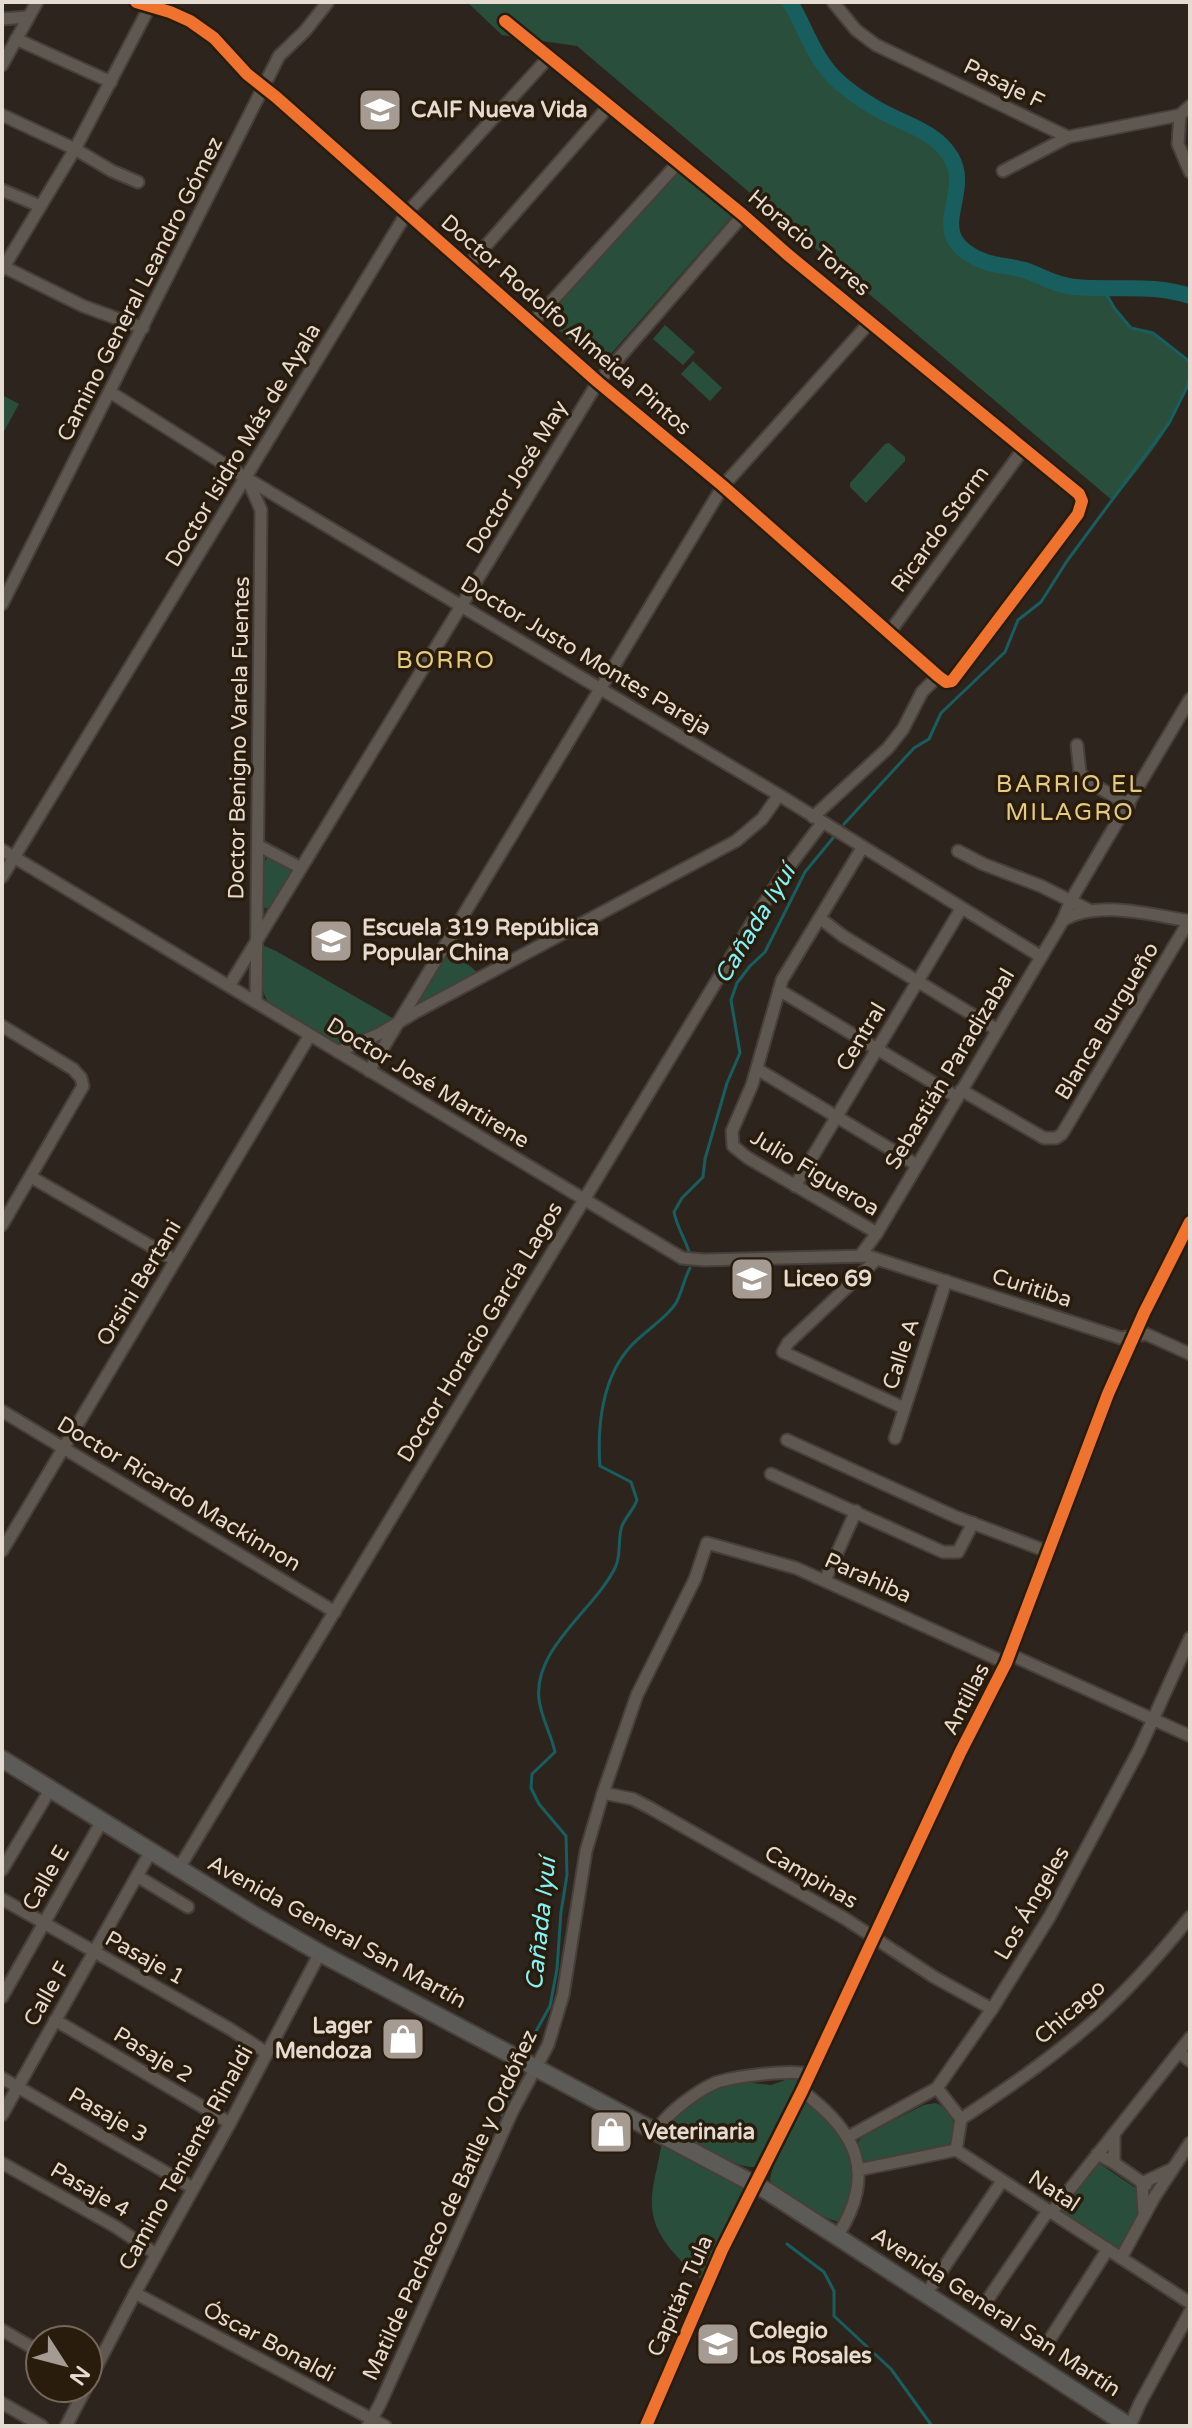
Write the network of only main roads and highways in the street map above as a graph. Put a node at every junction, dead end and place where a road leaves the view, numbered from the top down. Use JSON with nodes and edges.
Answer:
{"nodes":[{"id":1,"x":2,"y":1759,"type":"edge"},
{"id":2,"x":1130,"y":2426,"type":"edge"}],
"edges":[{"from":1,"to":2,"type":"main road","name":"Avenida General San Martín"}]}
